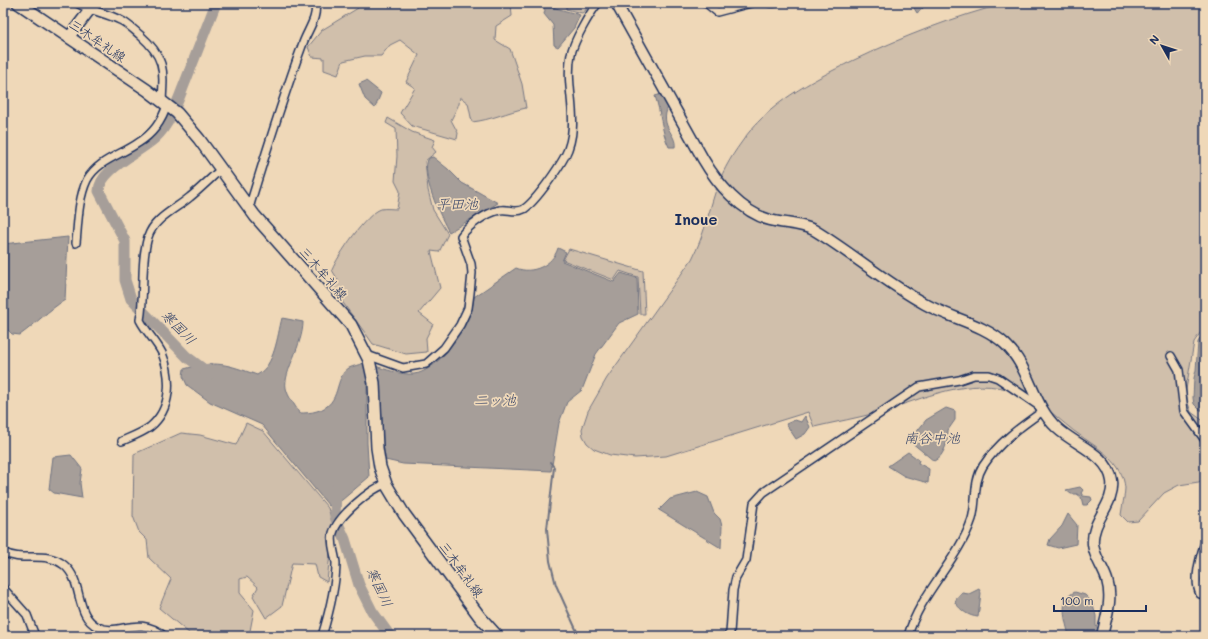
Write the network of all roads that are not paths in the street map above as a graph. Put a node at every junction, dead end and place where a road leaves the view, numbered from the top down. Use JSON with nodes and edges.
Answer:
{"nodes":[{"id":1,"x":18,"y":3,"type":"edge"},
{"id":2,"x":77,"y":3,"type":"edge"},
{"id":3,"x":315,"y":3,"type":"edge"},
{"id":4,"x":598,"y":3,"type":"edge"},
{"id":5,"x":616,"y":3,"type":"edge"},
{"id":6,"x":706,"y":3,"type":"edge"},
{"id":7,"x":751,"y":3,"type":"edge"},
{"id":8,"x":770,"y":3,"type":"edge"},
{"id":9,"x":774,"y":3,"type":"edge"},
{"id":10,"x":93,"y":7,"type":"edge"},
{"id":11,"x":69,"y":37,"type":"junction"},
{"id":12,"x":169,"y":106,"type":"junction"},
{"id":13,"x":220,"y":170,"type":"junction"},
{"id":14,"x":249,"y":208,"type":"junction"},
{"id":15,"x":76,"y":243,"type":"dead end"},
{"id":16,"x":1171,"y":356,"type":"dead end"},
{"id":17,"x":368,"y":357,"type":"junction"},
{"id":18,"x":1041,"y":409,"type":"junction"},
{"id":19,"x":1205,"y":440,"type":"edge"},
{"id":20,"x":122,"y":441,"type":"dead end"},
{"id":21,"x":385,"y":481,"type":"junction"},
{"id":22,"x":1205,"y":542,"type":"edge"},
{"id":23,"x":3,"y":552,"type":"edge"},
{"id":24,"x":3,"y":588,"type":"edge"},
{"id":25,"x":1205,"y":596,"type":"edge"},
{"id":26,"x":35,"y":636,"type":"edge"},
{"id":27,"x":164,"y":636,"type":"edge"},
{"id":28,"x":322,"y":636,"type":"edge"},
{"id":29,"x":497,"y":636,"type":"edge"},
{"id":30,"x":727,"y":636,"type":"edge"},
{"id":31,"x":908,"y":636,"type":"edge"},
{"id":32,"x":1102,"y":636,"type":"edge"}],
"edges":[{"from":1,"to":11,"type":"main road","name":"三木牟礼線"},
{"from":2,"to":10,"type":"street"},
{"from":3,"to":14,"type":"street"},
{"from":4,"to":17,"type":"street"},
{"from":5,"to":18,"type":"street"},
{"from":6,"to":7,"type":"street"},
{"from":8,"to":9,"type":"street"},
{"from":10,"to":11,"type":"street"},
{"from":10,"to":12,"type":"street"},
{"from":11,"to":12,"type":"main road","name":"三木牟礼線"},
{"from":12,"to":13,"type":"main road","name":"三木牟礼線"},
{"from":12,"to":15,"type":"street"},
{"from":13,"to":14,"type":"main road","name":"三木牟礼線"},
{"from":13,"to":20,"type":"street"},
{"from":14,"to":17,"type":"main road","name":"三木牟礼線"},
{"from":16,"to":19,"type":"street"},
{"from":17,"to":21,"type":"main road","name":"三木牟礼線"},
{"from":18,"to":30,"type":"street"},
{"from":18,"to":31,"type":"street"},
{"from":18,"to":32,"type":"street"},
{"from":21,"to":28,"type":"street"},
{"from":21,"to":29,"type":"main road","name":"三木牟礼線"},
{"from":22,"to":25,"type":"street"},
{"from":23,"to":27,"type":"street"},
{"from":24,"to":26,"type":"street"}]}
